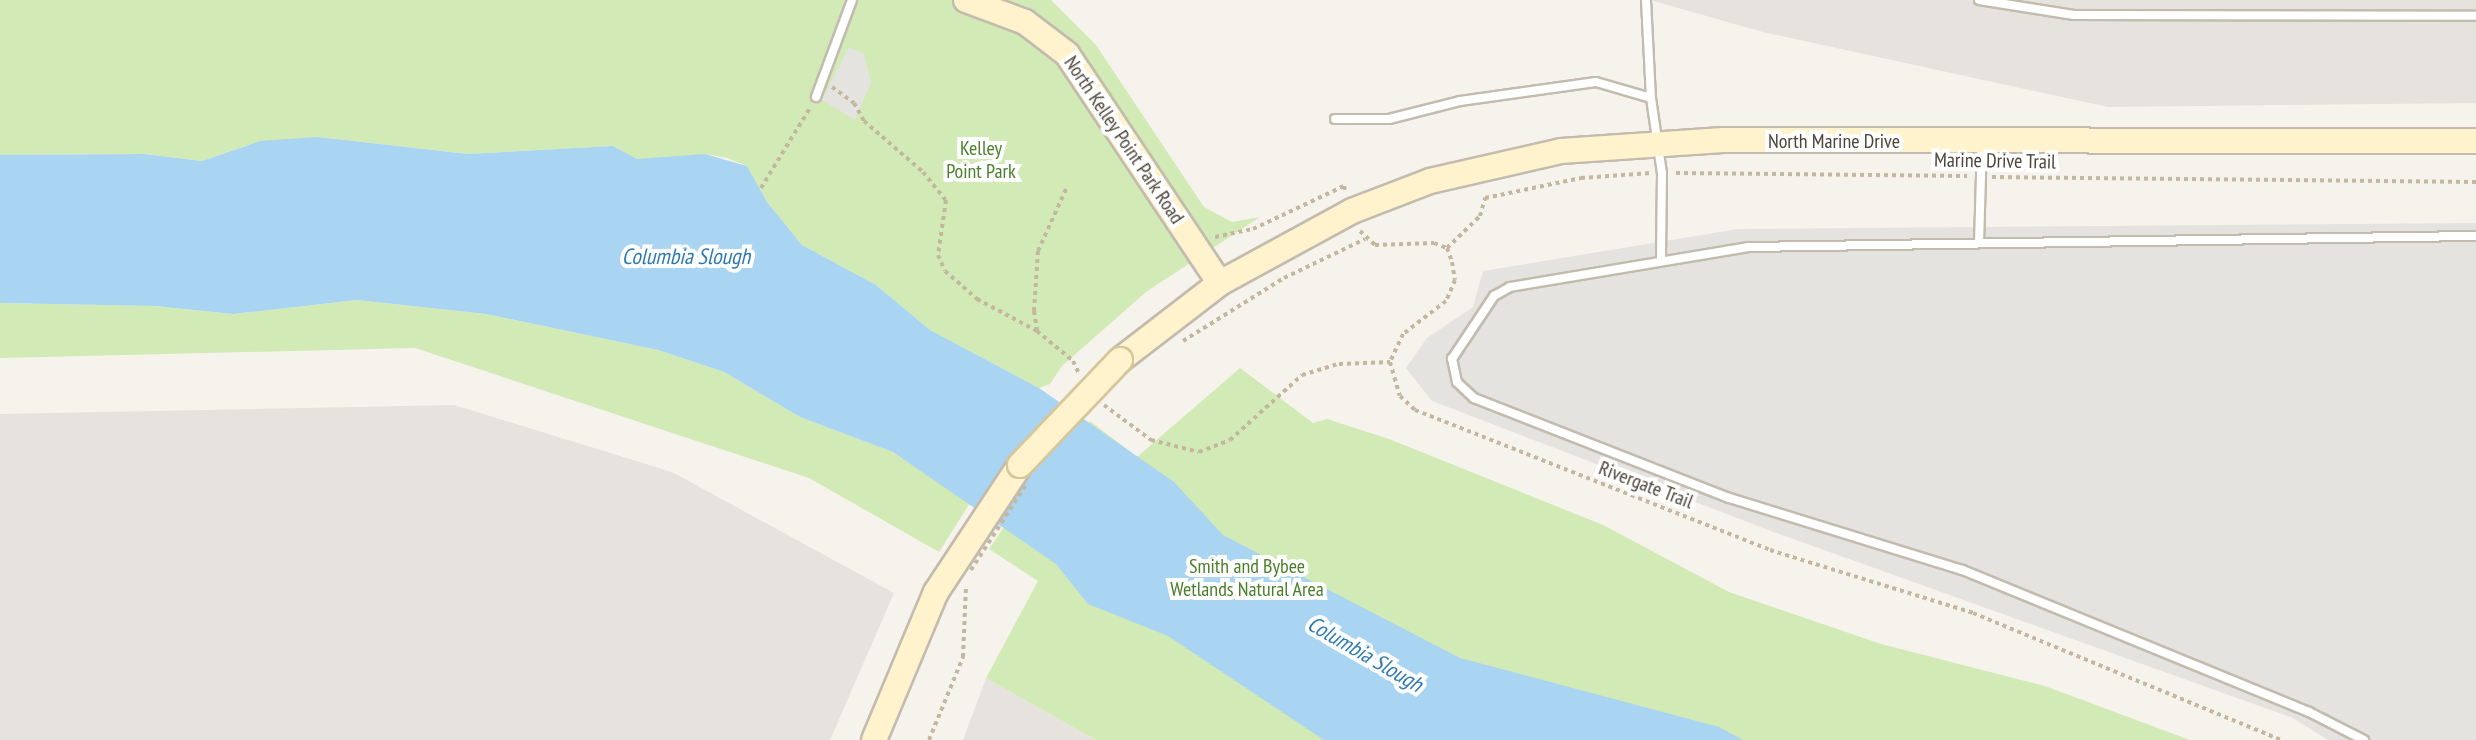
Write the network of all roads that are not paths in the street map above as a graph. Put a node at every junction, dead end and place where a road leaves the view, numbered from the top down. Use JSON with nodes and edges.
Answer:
{"nodes":[{"id":1,"x":852,"y":0,"type":"edge"},
{"id":2,"x":966,"y":0,"type":"edge"},
{"id":3,"x":1646,"y":0,"type":"edge"},
{"id":4,"x":1979,"y":0,"type":"edge"},
{"id":5,"x":2476,"y":16,"type":"edge"},
{"id":6,"x":816,"y":97,"type":"road end"},
{"id":7,"x":1651,"y":98,"type":"junction"},
{"id":8,"x":1335,"y":119,"type":"dead end"},
{"id":9,"x":1657,"y":141,"type":"junction"},
{"id":10,"x":2476,"y":141,"type":"edge"},
{"id":11,"x":1982,"y":142,"type":"junction"},
{"id":12,"x":2476,"y":236,"type":"edge"},
{"id":13,"x":1979,"y":243,"type":"junction"},
{"id":14,"x":1661,"y":261,"type":"junction"},
{"id":15,"x":1220,"y":283,"type":"junction"},
{"id":16,"x":874,"y":740,"type":"edge"},
{"id":17,"x":2364,"y":740,"type":"edge"}],
"edges":[{"from":1,"to":6,"type":"lane"},
{"from":2,"to":15,"type":"main road","name":"North Kelley Point Park Road"},
{"from":3,"to":7,"type":"lane"},
{"from":4,"to":5,"type":"lane"},
{"from":7,"to":8,"type":"lane"},
{"from":7,"to":9,"type":"lane"},
{"from":9,"to":11,"type":"main road","name":"North Marine Drive"},
{"from":9,"to":14,"type":"lane"},
{"from":9,"to":15,"type":"main road","name":"North Marine Drive"},
{"from":10,"to":11,"type":"main road","name":"North Marine Drive"},
{"from":11,"to":13,"type":"lane"},
{"from":12,"to":13,"type":"lane"},
{"from":13,"to":14,"type":"lane"},
{"from":14,"to":17,"type":"lane"},
{"from":15,"to":16,"type":"main road","name":"North Marine Drive","bridge":true}]}
